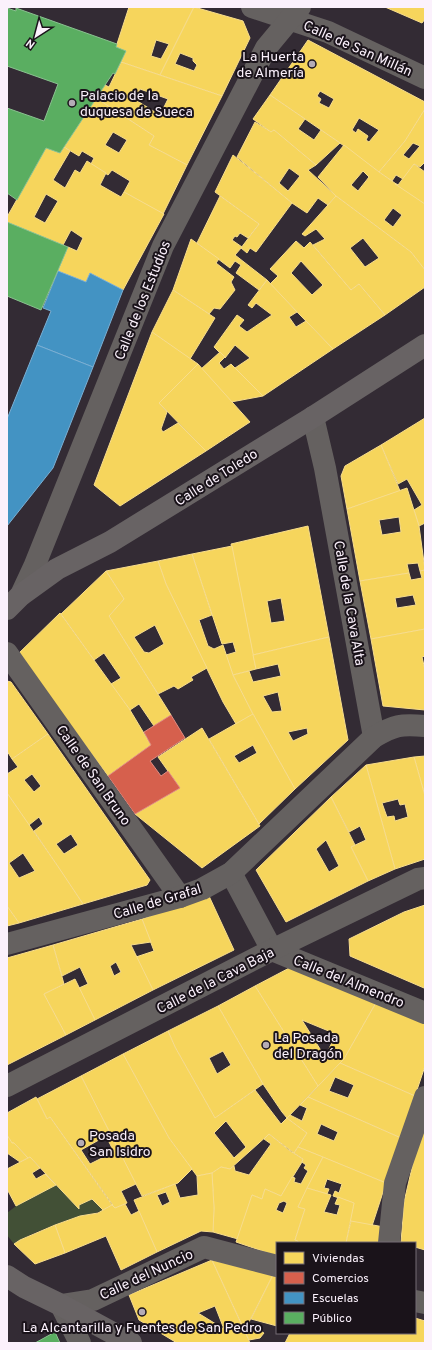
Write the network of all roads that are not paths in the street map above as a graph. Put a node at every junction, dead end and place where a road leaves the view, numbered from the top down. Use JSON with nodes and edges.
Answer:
{"nodes":[{"id":1,"x":252,"y":7,"type":"edge"},
{"id":2,"x":295,"y":13,"type":"edge"},
{"id":3,"x":425,"y":78,"type":"edge"},
{"id":4,"x":425,"y":345,"type":"edge"},
{"id":5,"x":313,"y":417,"type":"junction"},
{"id":6,"x":14,"y":602,"type":"edge"},
{"id":7,"x":7,"y":654,"type":"edge"},
{"id":8,"x":425,"y":726,"type":"edge"},
{"id":9,"x":374,"y":737,"type":"junction"},
{"id":10,"x":231,"y":873,"type":"junction"},
{"id":11,"x":425,"y":878,"type":"edge"},
{"id":12,"x":180,"y":897,"type":"junction"},
{"id":13,"x":7,"y":944,"type":"edge"},
{"id":14,"x":272,"y":950,"type":"junction"},
{"id":15,"x":425,"y":1013,"type":"edge"},
{"id":16,"x":7,"y":1086,"type":"edge"},
{"id":17,"x":425,"y":1096,"type":"edge"},
{"id":18,"x":389,"y":1242,"type":"edge"},
{"id":19,"x":276,"y":1266,"type":"edge"},
{"id":20,"x":7,"y":1276,"type":"edge"},
{"id":21,"x":61,"y":1305,"type":"junction"},
{"id":22,"x":80,"y":1343,"type":"edge"},
{"id":23,"x":131,"y":1343,"type":"edge"}],
"edges":[{"from":1,"to":2,"type":"street","name":"Calle de San Millán"},
{"from":2,"to":3,"type":"street","name":"Calle de San Millán"},
{"from":2,"to":6,"type":"street","name":"Calle de los Estudios"},
{"from":4,"to":5,"type":"street","name":"Calle de Toledo"},
{"from":5,"to":6,"type":"street","name":"Calle de Toledo"},
{"from":5,"to":9,"type":"street","name":"Calle de la Cava Alta"},
{"from":7,"to":12,"type":"street","name":"Calle de San Bruno"},
{"from":8,"to":9,"type":"street"},
{"from":9,"to":10,"type":"street","name":"Calle de Grafal"},
{"from":10,"to":12,"type":"street","name":"Calle de Grafal"},
{"from":10,"to":14,"type":"street"},
{"from":11,"to":14,"type":"street","name":"Calle de la Cava Baja"},
{"from":12,"to":13,"type":"street","name":"Calle de Grafal"},
{"from":14,"to":15,"type":"street","name":"Calle del Almendro"},
{"from":14,"to":16,"type":"street","name":"Calle de la Cava Baja"},
{"from":17,"to":18,"type":"street"},
{"from":19,"to":21,"type":"street","name":"Calle del Nuncio"},
{"from":20,"to":21,"type":"street"},
{"from":21,"to":22,"type":"street"},
{"from":21,"to":23,"type":"street"}]}
